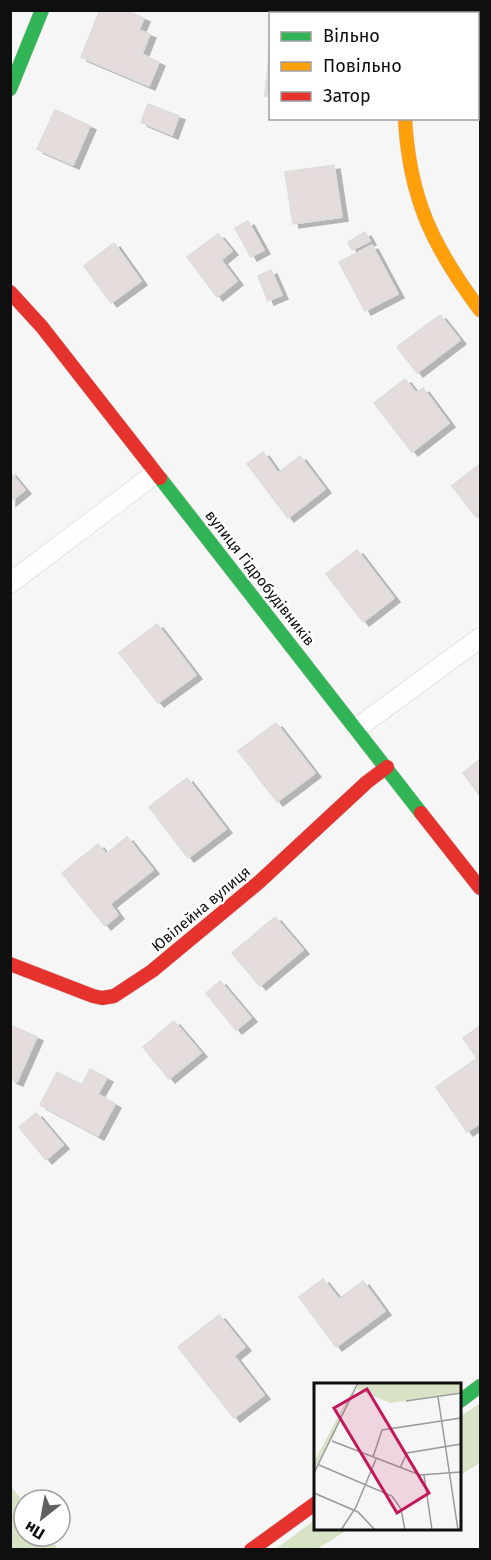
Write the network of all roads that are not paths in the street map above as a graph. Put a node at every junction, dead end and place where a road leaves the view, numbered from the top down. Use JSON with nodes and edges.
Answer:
{"nodes":[{"id":1,"x":42,"y":10,"type":"edge"},
{"id":2,"x":10,"y":89,"type":"edge"},
{"id":3,"x":405,"y":120,"type":"edge"},
{"id":4,"x":10,"y":292,"type":"edge"},
{"id":5,"x":480,"y":310,"type":"edge"},
{"id":6,"x":156,"y":473,"type":"junction"},
{"id":7,"x":10,"y":583,"type":"edge"},
{"id":8,"x":480,"y":638,"type":"edge"},
{"id":9,"x":357,"y":728,"type":"junction"},
{"id":10,"x":387,"y":767,"type":"junction"},
{"id":11,"x":480,"y":888,"type":"edge"},
{"id":12,"x":10,"y":964,"type":"edge"},
{"id":13,"x":480,"y":1386,"type":"edge"},
{"id":14,"x":461,"y":1400,"type":"edge"},
{"id":15,"x":314,"y":1504,"type":"edge"},
{"id":16,"x":251,"y":1550,"type":"edge"}],
"edges":[{"from":1,"to":2,"type":"street"},
{"from":3,"to":5,"type":"street"},
{"from":4,"to":6,"type":"street","name":"вулиця Гідробудівників"},
{"from":6,"to":7,"type":"street"},
{"from":6,"to":9,"type":"street","name":"вулиця Гідробудівників"},
{"from":8,"to":9,"type":"street"},
{"from":9,"to":10,"type":"street","name":"вулиця Гідробудівників"},
{"from":10,"to":11,"type":"street","name":"вулиця Гідробудівників"},
{"from":10,"to":12,"type":"street","name":"Ювілейна вулиця"},
{"from":13,"to":14,"type":"street"},
{"from":15,"to":16,"type":"street"}]}
